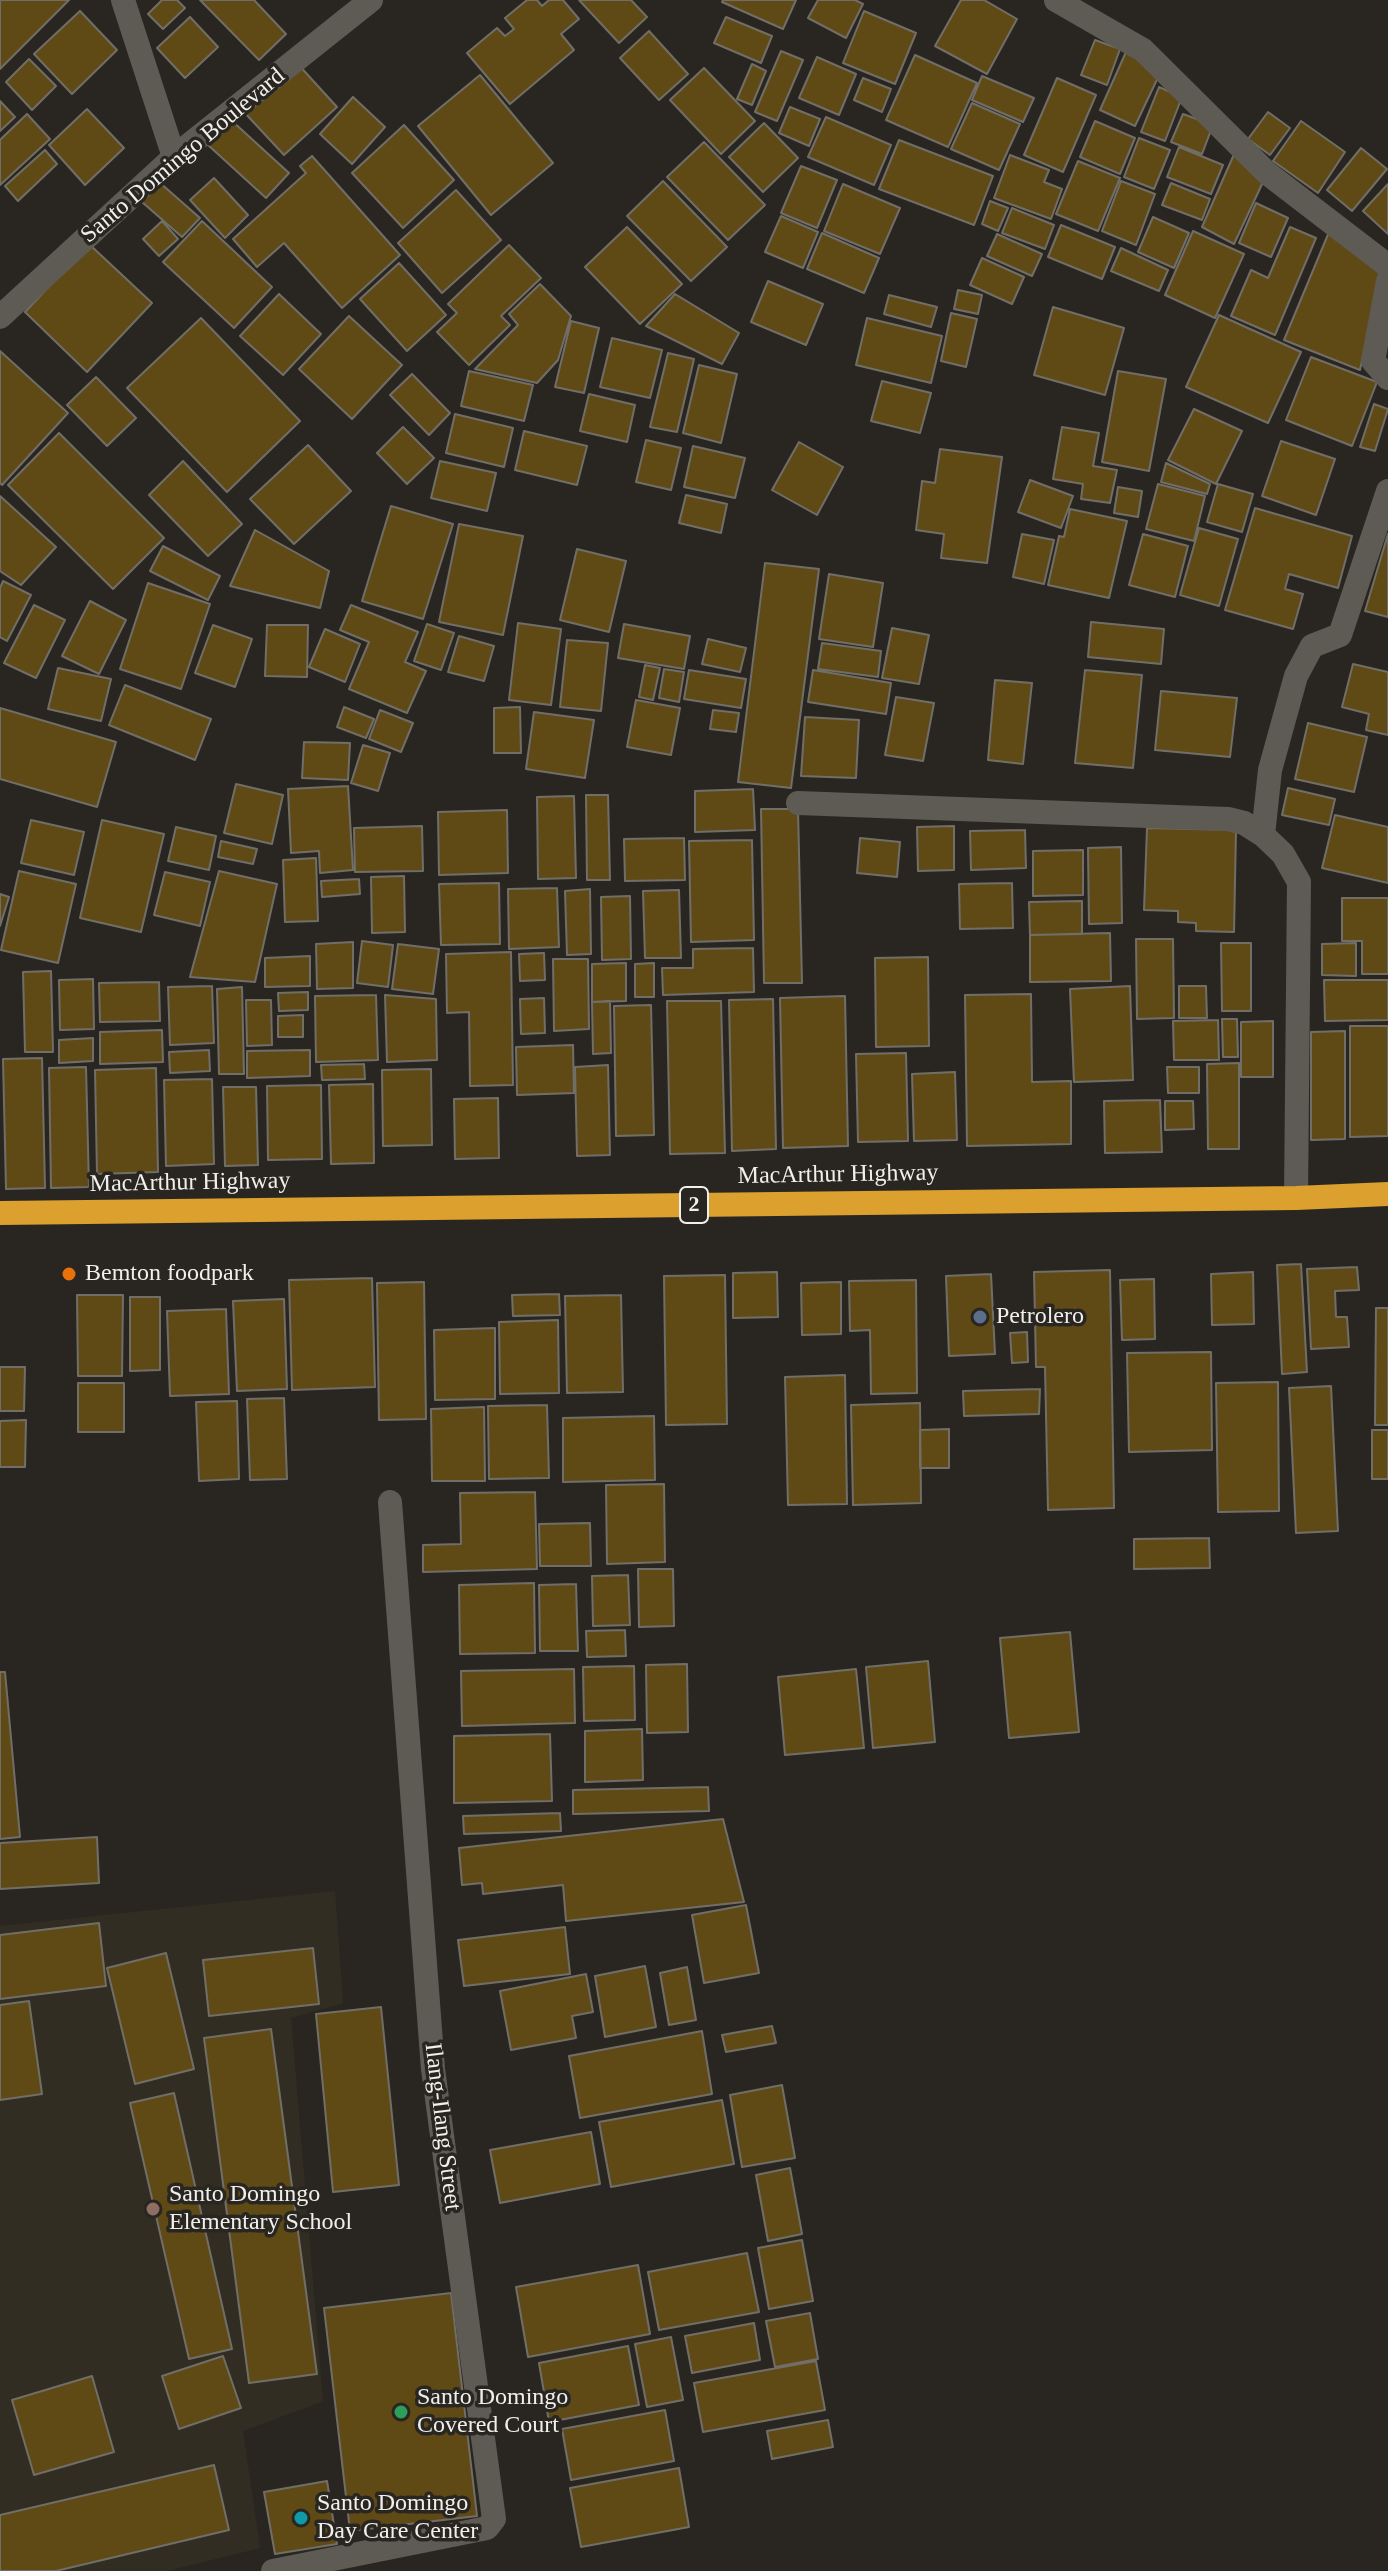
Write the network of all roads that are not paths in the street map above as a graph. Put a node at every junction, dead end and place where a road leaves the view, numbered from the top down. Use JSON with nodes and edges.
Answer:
{"nodes":[{"id":1,"x":123,"y":0,"type":"edge"},
{"id":2,"x":371,"y":0,"type":"edge"},
{"id":3,"x":1056,"y":0,"type":"edge"},
{"id":4,"x":174,"y":157,"type":"junction"},
{"id":5,"x":1388,"y":266,"type":"edge"},
{"id":6,"x":1388,"y":281,"type":"edge"},
{"id":7,"x":0,"y":317,"type":"edge"},
{"id":8,"x":1388,"y":378,"type":"edge"},
{"id":9,"x":1388,"y":491,"type":"edge"},
{"id":10,"x":798,"y":803,"type":"dead end"},
{"id":11,"x":1263,"y":835,"type":"junction"},
{"id":12,"x":1388,"y":1194,"type":"edge"},
{"id":13,"x":1296,"y":1198,"type":"junction"},
{"id":14,"x":0,"y":1213,"type":"edge"},
{"id":15,"x":390,"y":1502,"type":"dead end"},
{"id":16,"x":273,"y":2571,"type":"edge"}],
"edges":[{"from":1,"to":4,"type":"street"},
{"from":2,"to":4,"type":"street","name":"Santo Domingo Boulevard"},
{"from":3,"to":5,"type":"street"},
{"from":4,"to":7,"type":"street","name":"Santo Domingo Boulevard"},
{"from":6,"to":8,"type":"street"},
{"from":9,"to":11,"type":"street"},
{"from":10,"to":11,"type":"street"},
{"from":11,"to":13,"type":"street"},
{"from":12,"to":13,"type":"highway","name":"MacArthur Highway","number":"2"},
{"from":13,"to":14,"type":"highway","name":"MacArthur Highway","number":"2"},
{"from":15,"to":16,"type":"street","name":"Ilang-Ilang Street"}]}
